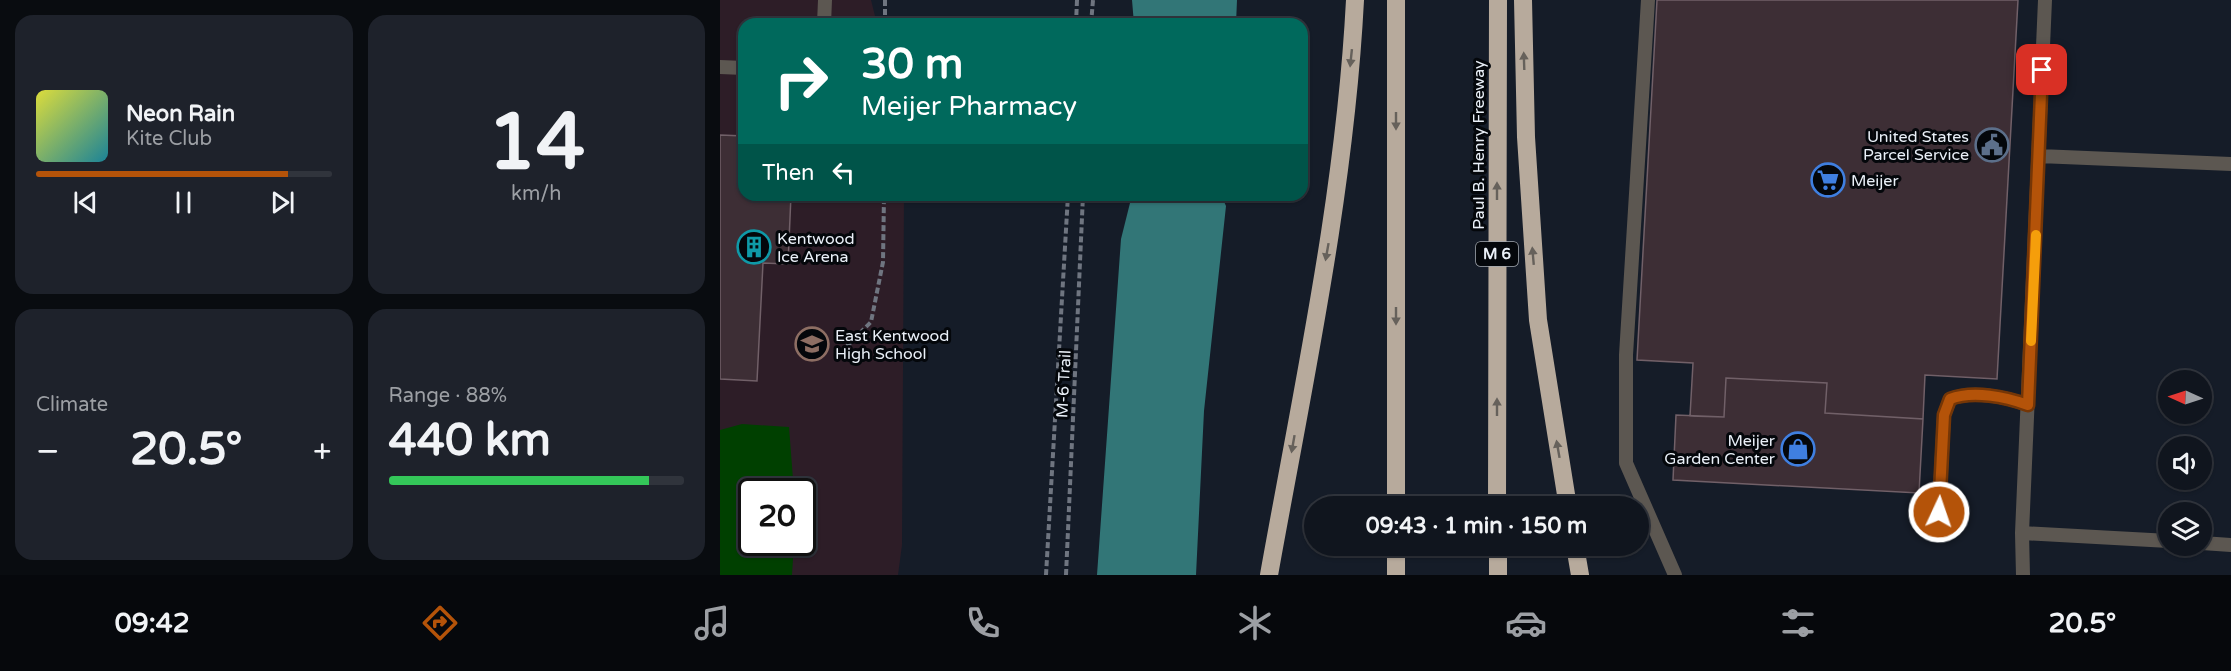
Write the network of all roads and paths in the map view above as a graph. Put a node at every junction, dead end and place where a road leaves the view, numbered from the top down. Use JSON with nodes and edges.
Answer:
{"nodes":[{"id":1,"x":825,"y":0,"type":"edge"},
{"id":2,"x":885,"y":0,"type":"edge"},
{"id":3,"x":1077,"y":0,"type":"edge"},
{"id":4,"x":1093,"y":0,"type":"edge"},
{"id":5,"x":1355,"y":0,"type":"edge"},
{"id":6,"x":1396,"y":0,"type":"edge"},
{"id":7,"x":1498,"y":0,"type":"edge"},
{"id":8,"x":1523,"y":0,"type":"edge"},
{"id":9,"x":1648,"y":0,"type":"edge"},
{"id":10,"x":2045,"y":0,"type":"edge"},
{"id":11,"x":824,"y":18,"type":"edge"},
{"id":12,"x":885,"y":18,"type":"edge"},
{"id":13,"x":1076,"y":18,"type":"edge"},
{"id":14,"x":1092,"y":18,"type":"edge"},
{"id":15,"x":720,"y":67,"type":"edge"},
{"id":16,"x":738,"y":68,"type":"edge"},
{"id":17,"x":2039,"y":156,"type":"junction"},
{"id":18,"x":2231,"y":164,"type":"edge"},
{"id":19,"x":884,"y":201,"type":"edge"},
{"id":20,"x":1068,"y":201,"type":"edge"},
{"id":21,"x":1083,"y":201,"type":"edge"},
{"id":22,"x":847,"y":346,"type":"dead end"},
{"id":23,"x":2028,"y":405,"type":"junction"},
{"id":24,"x":1396,"y":496,"type":"edge"},
{"id":25,"x":1497,"y":496,"type":"edge"},
{"id":26,"x":1566,"y":496,"type":"edge"},
{"id":27,"x":1938,"y":529,"type":"dead end"},
{"id":28,"x":2022,"y":533,"type":"junction"},
{"id":29,"x":2158,"y":540,"type":"edge"},
{"id":30,"x":2212,"y":544,"type":"edge"},
{"id":31,"x":2231,"y":545,"type":"edge"},
{"id":32,"x":1396,"y":556,"type":"edge"},
{"id":33,"x":1498,"y":556,"type":"edge"},
{"id":34,"x":1577,"y":556,"type":"edge"},
{"id":35,"x":1046,"y":575,"type":"edge"},
{"id":36,"x":1066,"y":575,"type":"edge"},
{"id":37,"x":1269,"y":575,"type":"edge"},
{"id":38,"x":1396,"y":575,"type":"edge"},
{"id":39,"x":1498,"y":575,"type":"edge"},
{"id":40,"x":1580,"y":575,"type":"edge"},
{"id":41,"x":1674,"y":575,"type":"edge"},
{"id":42,"x":2023,"y":575,"type":"edge"}],
"edges":[{"from":1,"to":11,"type":"lane"},
{"from":2,"to":12,"type":"path"},
{"from":3,"to":13,"type":"path"},
{"from":4,"to":14,"type":"path"},
{"from":5,"to":37,"type":"highway","one_way":true},
{"from":6,"to":24,"type":"highway","one_way":true},
{"from":25,"to":7,"type":"highway","name":"Paul B. Henry Freeway","number":"M 6","one_way":true},
{"from":26,"to":8,"type":"highway","one_way":true},
{"from":9,"to":41,"type":"lane"},
{"from":10,"to":17,"type":"lane"},
{"from":15,"to":16,"type":"lane"},
{"from":17,"to":18,"type":"lane"},
{"from":17,"to":23,"type":"lane"},
{"from":19,"to":22,"type":"path"},
{"from":20,"to":35,"type":"path"},
{"from":21,"to":36,"type":"path","name":"M-6 Trail"},
{"from":23,"to":27,"type":"lane"},
{"from":23,"to":28,"type":"lane"},
{"from":28,"to":29,"type":"lane"},
{"from":28,"to":42,"type":"lane"},
{"from":30,"to":31,"type":"lane"},
{"from":32,"to":38,"type":"highway"},
{"from":33,"to":39,"type":"highway"},
{"from":34,"to":40,"type":"highway"}]}
